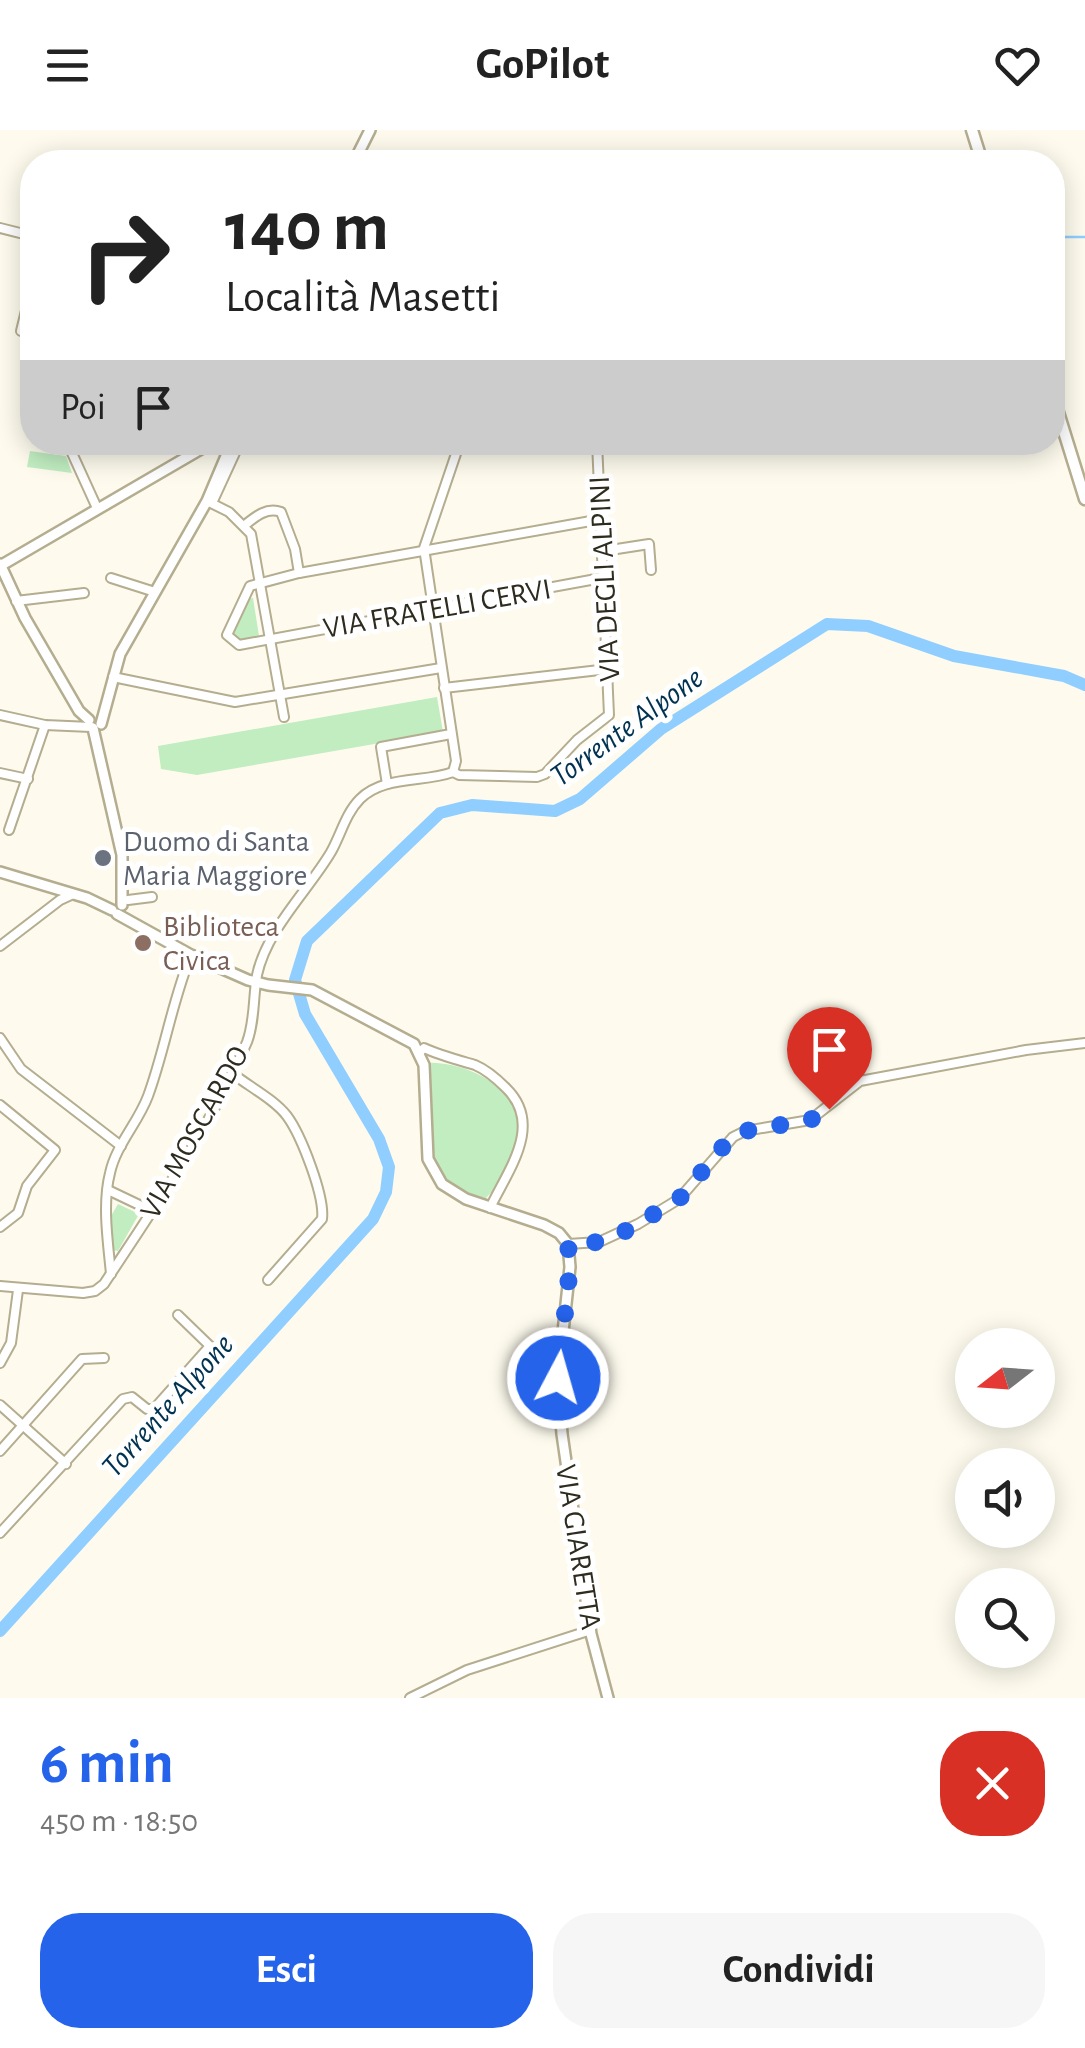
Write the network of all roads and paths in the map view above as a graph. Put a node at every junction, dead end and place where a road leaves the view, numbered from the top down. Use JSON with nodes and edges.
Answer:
{"nodes":[{"id":1,"x":1065,"y":433,"type":"edge"},
{"id":2,"x":73,"y":455,"type":"edge"},
{"id":3,"x":191,"y":455,"type":"edge"},
{"id":4,"x":225,"y":455,"type":"edge"},
{"id":5,"x":225,"y":455,"type":"edge"},
{"id":6,"x":456,"y":455,"type":"edge"},
{"id":7,"x":598,"y":455,"type":"edge"},
{"id":8,"x":1085,"y":500,"type":"edge"},
{"id":9,"x":210,"y":502,"type":"junction"},
{"id":10,"x":97,"y":508,"type":"junction"},
{"id":11,"x":602,"y":519,"type":"junction"},
{"id":12,"x":245,"y":525,"type":"junction"},
{"id":13,"x":604,"y":551,"type":"junction"},
{"id":14,"x":425,"y":552,"type":"junction"},
{"id":15,"x":0,"y":565,"type":"edge"},
{"id":16,"x":650,"y":570,"type":"dead end"},
{"id":17,"x":299,"y":573,"type":"junction"},
{"id":18,"x":112,"y":578,"type":"dead end"},
{"id":19,"x":261,"y":582,"type":"junction"},
{"id":20,"x":605,"y":582,"type":"junction"},
{"id":21,"x":155,"y":592,"type":"junction"},
{"id":22,"x":84,"y":593,"type":"dead end"},
{"id":23,"x":16,"y":600,"type":"junction"},
{"id":24,"x":432,"y":608,"type":"junction"},
{"id":25,"x":270,"y":639,"type":"junction"},
{"id":26,"x":441,"y":668,"type":"junction"},
{"id":27,"x":608,"y":669,"type":"junction"},
{"id":28,"x":113,"y":677,"type":"junction"},
{"id":29,"x":444,"y":688,"type":"junction"},
{"id":30,"x":280,"y":696,"type":"junction"},
{"id":31,"x":0,"y":715,"type":"edge"},
{"id":32,"x":284,"y":717,"type":"dead end"},
{"id":33,"x":45,"y":725,"type":"junction"},
{"id":34,"x":92,"y":725,"type":"junction"},
{"id":35,"x":451,"y":734,"type":"junction"},
{"id":36,"x":453,"y":772,"type":"junction"},
{"id":37,"x":0,"y":773,"type":"edge"},
{"id":38,"x":28,"y":780,"type":"junction"},
{"id":39,"x":387,"y":784,"type":"junction"},
{"id":40,"x":9,"y":830,"type":"dead end"},
{"id":41,"x":0,"y":872,"type":"edge"},
{"id":42,"x":72,"y":894,"type":"junction"},
{"id":43,"x":152,"y":897,"type":"dead end"},
{"id":44,"x":119,"y":906,"type":"junction"},
{"id":45,"x":0,"y":946,"type":"edge"},
{"id":46,"x":191,"y":955,"type":"junction"},
{"id":47,"x":257,"y":982,"type":"junction"},
{"id":48,"x":0,"y":1038,"type":"edge"},
{"id":49,"x":1085,"y":1042,"type":"edge"},
{"id":50,"x":420,"y":1052,"type":"junction"},
{"id":51,"x":232,"y":1073,"type":"junction"},
{"id":52,"x":0,"y":1105,"type":"edge"},
{"id":53,"x":121,"y":1146,"type":"junction"},
{"id":54,"x":108,"y":1190,"type":"junction"},
{"id":55,"x":490,"y":1208,"type":"junction"},
{"id":56,"x":152,"y":1211,"type":"junction"},
{"id":57,"x":0,"y":1227,"type":"edge"},
{"id":58,"x":568,"y":1244,"type":"junction"},
{"id":59,"x":111,"y":1274,"type":"junction"},
{"id":60,"x":268,"y":1280,"type":"dead end"},
{"id":61,"x":0,"y":1286,"type":"edge"},
{"id":62,"x":18,"y":1290,"type":"junction"},
{"id":63,"x":178,"y":1315,"type":"dead end"},
{"id":64,"x":5,"y":1346,"type":"edge"},
{"id":65,"x":104,"y":1358,"type":"dead end"},
{"id":66,"x":0,"y":1364,"type":"edge"},
{"id":67,"x":0,"y":1405,"type":"edge"},
{"id":68,"x":24,"y":1426,"type":"junction"},
{"id":69,"x":0,"y":1451,"type":"edge"},
{"id":70,"x":66,"y":1464,"type":"junction"},
{"id":71,"x":0,"y":1533,"type":"edge"},
{"id":72,"x":591,"y":1630,"type":"junction"},
{"id":73,"x":410,"y":1698,"type":"edge"},
{"id":74,"x":608,"y":1698,"type":"edge"}],
"edges":[{"from":1,"to":8,"type":"main road"},
{"from":2,"to":10,"type":"street"},
{"from":3,"to":10,"type":"street"},
{"from":4,"to":9,"type":"street"},
{"from":5,"to":9,"type":"street"},
{"from":6,"to":14,"type":"street"},
{"from":7,"to":11,"type":"street","name":"VIA DEGLI ALPINI"},
{"from":9,"to":12,"type":"street"},
{"from":9,"to":21,"type":"street"},
{"from":10,"to":15,"type":"street"},
{"from":11,"to":13,"type":"street","name":"VIA DEGLI ALPINI"},
{"from":11,"to":14,"type":"street"},
{"from":12,"to":17,"type":"street"},
{"from":12,"to":19,"type":"street"},
{"from":13,"to":16,"type":"street"},
{"from":13,"to":20,"type":"street","name":"VIA DEGLI ALPINI"},
{"from":14,"to":17,"type":"street"},
{"from":14,"to":24,"type":"street"},
{"from":15,"to":23,"type":"street"},
{"from":17,"to":19,"type":"street"},
{"from":18,"to":21,"type":"street"},
{"from":19,"to":25,"type":"street"},
{"from":19,"to":25,"type":"street","name":"VIA FRATELLI CERVI"},
{"from":20,"to":24,"type":"street","name":"VIA FRATELLI CERVI"},
{"from":20,"to":27,"type":"street","name":"VIA DEGLI ALPINI"},
{"from":21,"to":28,"type":"street"},
{"from":22,"to":23,"type":"street"},
{"from":23,"to":34,"type":"street"},
{"from":24,"to":25,"type":"street","name":"VIA FRATELLI CERVI"},
{"from":24,"to":26,"type":"street"},
{"from":25,"to":30,"type":"street"},
{"from":26,"to":29,"type":"street"},
{"from":26,"to":30,"type":"street"},
{"from":27,"to":29,"type":"street"},
{"from":27,"to":36,"type":"street","name":"VIA DEGLI ALPINI"},
{"from":28,"to":30,"type":"street"},
{"from":28,"to":34,"type":"street"},
{"from":29,"to":35,"type":"street"},
{"from":30,"to":32,"type":"street"},
{"from":31,"to":33,"type":"street"},
{"from":33,"to":34,"type":"street"},
{"from":33,"to":38,"type":"street"},
{"from":34,"to":44,"type":"street"},
{"from":35,"to":36,"type":"street"},
{"from":35,"to":39,"type":"street"},
{"from":36,"to":39,"type":"street"},
{"from":37,"to":38,"type":"street"},
{"from":38,"to":40,"type":"street"},
{"from":39,"to":47,"type":"street","name":"VIA MOSCARDO"},
{"from":41,"to":42,"type":"street"},
{"from":42,"to":44,"type":"street"},
{"from":42,"to":45,"type":"street"},
{"from":43,"to":44,"type":"street"},
{"from":44,"to":46,"type":"street"},
{"from":46,"to":47,"type":"street"},
{"from":46,"to":53,"type":"street"},
{"from":47,"to":50,"type":"street"},
{"from":47,"to":51,"type":"street","name":"VIA MOSCARDO"},
{"from":48,"to":53,"type":"street"},
{"from":49,"to":58,"type":"street"},
{"from":50,"to":55,"type":"street"},
{"from":50,"to":55,"type":"street"},
{"from":51,"to":56,"type":"street","name":"VIA MOSCARDO"},
{"from":51,"to":60,"type":"street"},
{"from":52,"to":57,"type":"street"},
{"from":53,"to":54,"type":"street"},
{"from":54,"to":56,"type":"street"},
{"from":54,"to":59,"type":"street"},
{"from":55,"to":58,"type":"street"},
{"from":56,"to":59,"type":"street","name":"VIA MOSCARDO"},
{"from":58,"to":72,"type":"street","name":"VIA GIARETTA"},
{"from":59,"to":62,"type":"street"},
{"from":61,"to":62,"type":"street"},
{"from":62,"to":64,"type":"street"},
{"from":63,"to":70,"type":"street"},
{"from":64,"to":66,"type":"street"},
{"from":65,"to":68,"type":"street"},
{"from":67,"to":68,"type":"street"},
{"from":68,"to":69,"type":"street"},
{"from":68,"to":70,"type":"street"},
{"from":70,"to":71,"type":"street"},
{"from":72,"to":73,"type":"street"},
{"from":72,"to":74,"type":"street","name":"VIA GIARETTA"}]}
